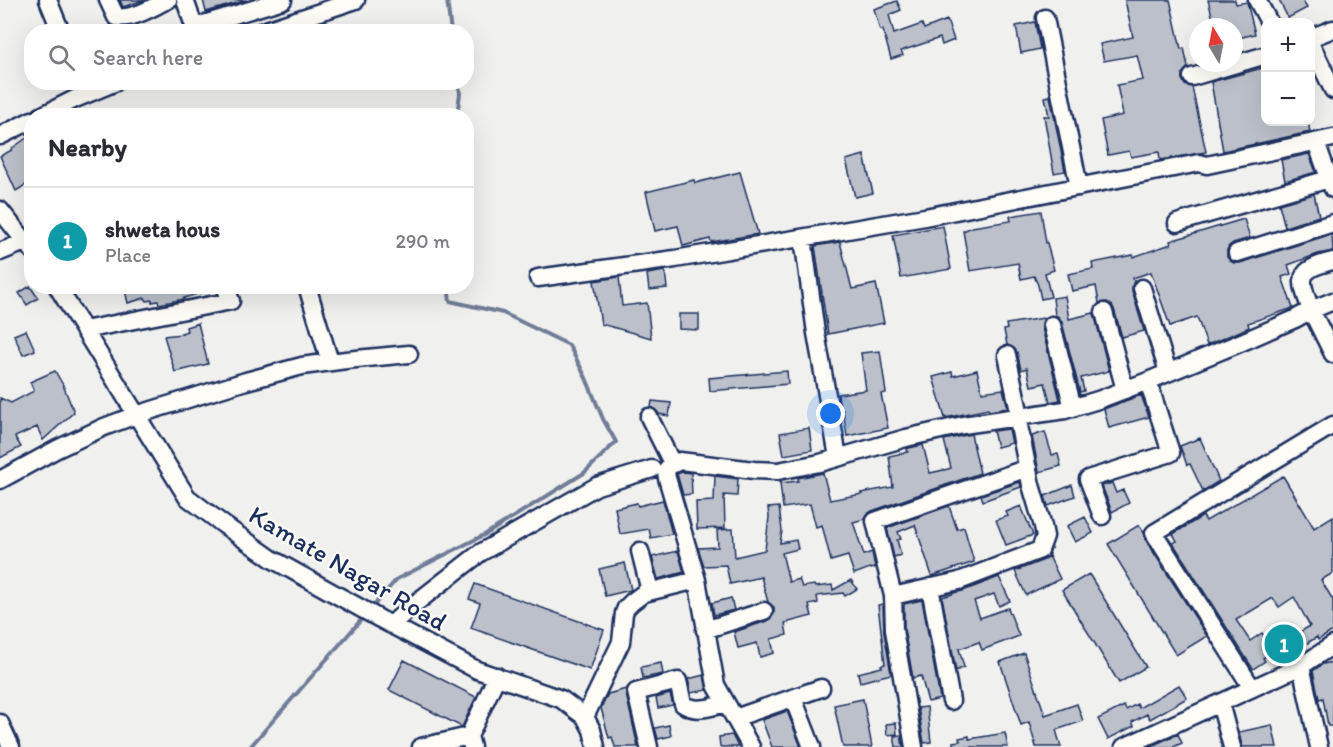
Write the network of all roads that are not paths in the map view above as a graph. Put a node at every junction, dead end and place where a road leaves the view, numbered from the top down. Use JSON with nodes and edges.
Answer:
{"nodes":[{"id":1,"x":48,"y":0,"type":"edge"},
{"id":2,"x":108,"y":0,"type":"edge"},
{"id":3,"x":168,"y":0,"type":"edge"},
{"id":4,"x":185,"y":0,"type":"edge"},
{"id":5,"x":283,"y":0,"type":"edge"},
{"id":6,"x":356,"y":0,"type":"edge"},
{"id":7,"x":1257,"y":0,"type":"edge"},
{"id":8,"x":1045,"y":18,"type":"dead end"},
{"id":9,"x":1267,"y":18,"type":"edge"},
{"id":10,"x":58,"y":24,"type":"edge"},
{"id":11,"x":193,"y":24,"type":"edge"},
{"id":12,"x":210,"y":24,"type":"edge"},
{"id":13,"x":284,"y":24,"type":"edge"},
{"id":14,"x":1333,"y":29,"type":"edge"},
{"id":15,"x":1315,"y":38,"type":"edge"},
{"id":16,"x":1315,"y":49,"type":"edge"},
{"id":17,"x":1261,"y":56,"type":"edge"},
{"id":18,"x":1192,"y":77,"type":"dead end"},
{"id":19,"x":1333,"y":90,"type":"edge"},
{"id":20,"x":76,"y":91,"type":"edge"},
{"id":21,"x":52,"y":108,"type":"edge"},
{"id":22,"x":24,"y":124,"type":"edge"},
{"id":23,"x":0,"y":136,"type":"edge"},
{"id":24,"x":1333,"y":138,"type":"edge"},
{"id":25,"x":1316,"y":142,"type":"junction"},
{"id":26,"x":1331,"y":185,"type":"edge"},
{"id":27,"x":1079,"y":187,"type":"junction"},
{"id":28,"x":0,"y":210,"type":"edge"},
{"id":29,"x":1177,"y":222,"type":"dead end"},
{"id":30,"x":1333,"y":223,"type":"edge"},
{"id":31,"x":24,"y":237,"type":"edge"},
{"id":32,"x":803,"y":238,"type":"junction"},
{"id":33,"x":24,"y":245,"type":"edge"},
{"id":34,"x":0,"y":252,"type":"edge"},
{"id":35,"x":1237,"y":253,"type":"dead end"},
{"id":36,"x":1333,"y":261,"type":"edge"},
{"id":37,"x":538,"y":278,"type":"dead end"},
{"id":38,"x":1142,"y":288,"type":"dead end"},
{"id":39,"x":62,"y":294,"type":"edge"},
{"id":40,"x":228,"y":294,"type":"edge"},
{"id":41,"x":309,"y":294,"type":"edge"},
{"id":42,"x":1333,"y":301,"type":"edge"},
{"id":43,"x":1311,"y":310,"type":"junction"},
{"id":44,"x":1104,"y":312,"type":"dead end"},
{"id":45,"x":1052,"y":325,"type":"dead end"},
{"id":46,"x":84,"y":330,"type":"junction"},
{"id":47,"x":410,"y":354,"type":"dead end"},
{"id":48,"x":1333,"y":354,"type":"edge"},
{"id":49,"x":1007,"y":355,"type":"dead end"},
{"id":50,"x":330,"y":362,"type":"junction"},
{"id":51,"x":1168,"y":372,"type":"junction"},
{"id":52,"x":1148,"y":381,"type":"junction"},
{"id":53,"x":1125,"y":390,"type":"junction"},
{"id":54,"x":1073,"y":408,"type":"junction"},
{"id":55,"x":136,"y":415,"type":"junction"},
{"id":56,"x":1018,"y":416,"type":"junction"},
{"id":57,"x":649,"y":417,"type":"dead end"},
{"id":58,"x":1333,"y":426,"type":"edge"},
{"id":59,"x":838,"y":457,"type":"junction"},
{"id":60,"x":674,"y":463,"type":"junction"},
{"id":61,"x":1028,"y":468,"type":"junction"},
{"id":62,"x":652,"y":469,"type":"dead end"},
{"id":63,"x":0,"y":480,"type":"edge"},
{"id":64,"x":1102,"y":516,"type":"dead end"},
{"id":65,"x":640,"y":550,"type":"dead end"},
{"id":66,"x":697,"y":580,"type":"junction"},
{"id":67,"x":930,"y":587,"type":"junction"},
{"id":68,"x":650,"y":591,"type":"junction"},
{"id":69,"x":893,"y":596,"type":"junction"},
{"id":70,"x":764,"y":611,"type":"dead end"},
{"id":71,"x":391,"y":625,"type":"junction"},
{"id":72,"x":705,"y":630,"type":"junction"},
{"id":73,"x":1333,"y":645,"type":"edge"},
{"id":74,"x":1301,"y":666,"type":"junction"},
{"id":75,"x":497,"y":676,"type":"junction"},
{"id":76,"x":821,"y":688,"type":"dead end"},
{"id":77,"x":1252,"y":688,"type":"junction"},
{"id":78,"x":793,"y":698,"type":"junction"},
{"id":79,"x":951,"y":701,"type":"dead end"},
{"id":80,"x":726,"y":703,"type":"junction"},
{"id":81,"x":1220,"y":703,"type":"junction"},
{"id":82,"x":740,"y":716,"type":"junction"},
{"id":83,"x":585,"y":717,"type":"junction"},
{"id":84,"x":0,"y":723,"type":"edge"},
{"id":85,"x":470,"y":742,"type":"edge"},
{"id":86,"x":1130,"y":746,"type":"edge"},
{"id":87,"x":11,"y":747,"type":"edge"},
{"id":88,"x":421,"y":747,"type":"edge"},
{"id":89,"x":596,"y":747,"type":"edge"},
{"id":90,"x":649,"y":747,"type":"edge"},
{"id":91,"x":751,"y":747,"type":"edge"},
{"id":92,"x":760,"y":747,"type":"edge"},
{"id":93,"x":812,"y":747,"type":"edge"},
{"id":94,"x":914,"y":747,"type":"edge"},
{"id":95,"x":1232,"y":747,"type":"edge"},
{"id":96,"x":1319,"y":747,"type":"edge"}],
"edges":[{"from":1,"to":10,"type":"street"},
{"from":2,"to":3,"type":"street"},
{"from":4,"to":11,"type":"street"},
{"from":5,"to":12,"type":"street"},
{"from":6,"to":13,"type":"street"},
{"from":7,"to":9,"type":"street"},
{"from":8,"to":27,"type":"street"},
{"from":14,"to":15,"type":"street"},
{"from":16,"to":19,"type":"street"},
{"from":17,"to":18,"type":"street"},
{"from":20,"to":21,"type":"street"},
{"from":22,"to":23,"type":"street"},
{"from":24,"to":25,"type":"street"},
{"from":25,"to":26,"type":"street"},
{"from":25,"to":27,"type":"street"},
{"from":26,"to":29,"type":"street"},
{"from":27,"to":32,"type":"street"},
{"from":28,"to":31,"type":"street"},
{"from":30,"to":35,"type":"street"},
{"from":32,"to":37,"type":"street"},
{"from":32,"to":59,"type":"street"},
{"from":33,"to":34,"type":"street"},
{"from":36,"to":43,"type":"street"},
{"from":38,"to":51,"type":"street"},
{"from":39,"to":46,"type":"street","name":"Kamate Nagar Road"},
{"from":40,"to":46,"type":"street"},
{"from":41,"to":50,"type":"street"},
{"from":42,"to":43,"type":"street"},
{"from":43,"to":48,"type":"street"},
{"from":43,"to":51,"type":"street"},
{"from":44,"to":53,"type":"street"},
{"from":45,"to":54,"type":"street"},
{"from":46,"to":55,"type":"street","name":"Kamate Nagar Road"},
{"from":47,"to":50,"type":"street"},
{"from":49,"to":56,"type":"street"},
{"from":50,"to":55,"type":"street"},
{"from":51,"to":52,"type":"street"},
{"from":52,"to":53,"type":"street"},
{"from":52,"to":64,"type":"street"},
{"from":53,"to":54,"type":"street"},
{"from":54,"to":56,"type":"street"},
{"from":55,"to":63,"type":"street"},
{"from":55,"to":71,"type":"street","name":"Kamate Nagar Road"},
{"from":56,"to":59,"type":"street"},
{"from":56,"to":61,"type":"street"},
{"from":57,"to":60,"type":"street"},
{"from":58,"to":77,"type":"street"},
{"from":59,"to":60,"type":"street"},
{"from":60,"to":66,"type":"street"},
{"from":61,"to":67,"type":"street"},
{"from":61,"to":69,"type":"street"},
{"from":62,"to":71,"type":"street"},
{"from":65,"to":68,"type":"street"},
{"from":66,"to":68,"type":"street"},
{"from":66,"to":72,"type":"street"},
{"from":67,"to":69,"type":"street"},
{"from":67,"to":79,"type":"street"},
{"from":68,"to":83,"type":"street"},
{"from":69,"to":94,"type":"street"},
{"from":70,"to":72,"type":"street"},
{"from":71,"to":75,"type":"street","name":"Kamate Nagar Road"},
{"from":72,"to":80,"type":"street"},
{"from":73,"to":74,"type":"street"},
{"from":74,"to":77,"type":"street"},
{"from":74,"to":96,"type":"street"},
{"from":75,"to":83,"type":"street","name":"Kamate Nagar Road"},
{"from":75,"to":85,"type":"street"},
{"from":76,"to":78,"type":"street"},
{"from":77,"to":81,"type":"street"},
{"from":78,"to":82,"type":"street"},
{"from":78,"to":93,"type":"street"},
{"from":80,"to":82,"type":"street"},
{"from":80,"to":90,"type":"street"},
{"from":81,"to":86,"type":"street"},
{"from":81,"to":95,"type":"street"},
{"from":82,"to":91,"type":"street"},
{"from":82,"to":92,"type":"street"},
{"from":83,"to":89,"type":"street"},
{"from":84,"to":87,"type":"street"},
{"from":85,"to":88,"type":"street"}]}
